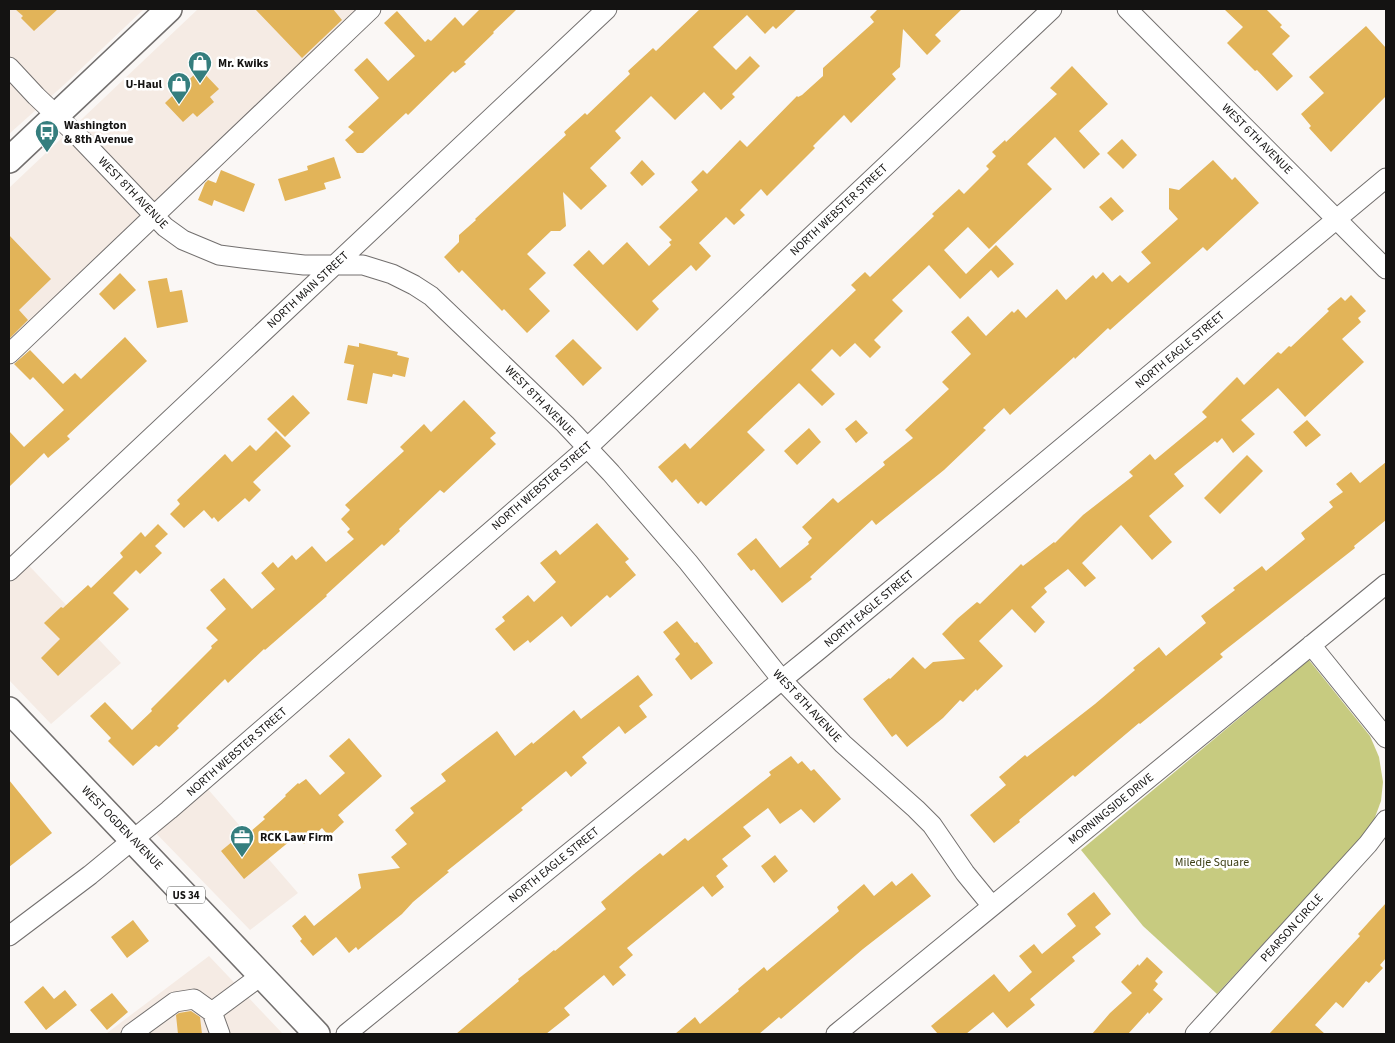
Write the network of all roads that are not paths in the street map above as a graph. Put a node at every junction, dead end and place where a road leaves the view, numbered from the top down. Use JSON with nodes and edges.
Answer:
{"nodes":[{"id":1,"x":169,"y":9,"type":"edge"},
{"id":2,"x":371,"y":9,"type":"edge"},
{"id":3,"x":607,"y":9,"type":"edge"},
{"id":4,"x":1052,"y":9,"type":"edge"},
{"id":5,"x":1128,"y":9,"type":"edge"},
{"id":6,"x":9,"y":67,"type":"edge"},
{"id":7,"x":56,"y":116,"type":"junction"},
{"id":8,"x":9,"y":160,"type":"edge"},
{"id":9,"x":1386,"y":178,"type":"edge"},
{"id":10,"x":154,"y":215,"type":"junction"},
{"id":11,"x":1337,"y":218,"type":"junction"},
{"id":12,"x":335,"y":265,"type":"junction"},
{"id":13,"x":1386,"y":269,"type":"edge"},
{"id":14,"x":9,"y":354,"type":"edge"},
{"id":15,"x":587,"y":448,"type":"junction"},
{"id":16,"x":9,"y":571,"type":"edge"},
{"id":17,"x":1386,"y":584,"type":"edge"},
{"id":18,"x":1312,"y":644,"type":"junction"},
{"id":19,"x":782,"y":680,"type":"junction"},
{"id":20,"x":14,"y":722,"type":"edge"},
{"id":21,"x":1386,"y":738,"type":"edge"},
{"id":22,"x":1386,"y":820,"type":"edge"},
{"id":23,"x":133,"y":839,"type":"junction"},
{"id":24,"x":992,"y":906,"type":"junction"},
{"id":25,"x":9,"y":936,"type":"edge"},
{"id":26,"x":262,"y":975,"type":"junction"},
{"id":27,"x":212,"y":1012,"type":"junction"},
{"id":28,"x":131,"y":1034,"type":"edge"},
{"id":29,"x":220,"y":1034,"type":"edge"},
{"id":30,"x":317,"y":1034,"type":"edge"},
{"id":31,"x":346,"y":1034,"type":"edge"},
{"id":32,"x":836,"y":1034,"type":"edge"},
{"id":33,"x":1196,"y":1034,"type":"edge"}],
"edges":[{"from":1,"to":7,"type":"main road"},
{"from":2,"to":10,"type":"street"},
{"from":3,"to":12,"type":"street","name":"NORTH MAIN STREET"},
{"from":4,"to":15,"type":"street","name":"NORTH WEBSTER STREET"},
{"from":5,"to":11,"type":"street","name":"WEST 6TH AVENUE"},
{"from":6,"to":7,"type":"street","name":"WEST 8TH AVENUE"},
{"from":7,"to":8,"type":"main road"},
{"from":7,"to":10,"type":"street","name":"WEST 8TH AVENUE"},
{"from":9,"to":11,"type":"street","name":"NORTH EAGLE STREET"},
{"from":10,"to":12,"type":"street","name":"WEST 8TH AVENUE"},
{"from":10,"to":14,"type":"street"},
{"from":11,"to":13,"type":"street","name":"WEST 6TH AVENUE"},
{"from":11,"to":19,"type":"street","name":"NORTH EAGLE STREET"},
{"from":12,"to":15,"type":"street","name":"WEST 8TH AVENUE"},
{"from":12,"to":16,"type":"street","name":"NORTH MAIN STREET"},
{"from":15,"to":19,"type":"street","name":"WEST 8TH AVENUE"},
{"from":15,"to":23,"type":"street","name":"NORTH WEBSTER STREET"},
{"from":17,"to":18,"type":"street","name":"MORNINGSIDE DRIVE"},
{"from":18,"to":21,"type":"street"},
{"from":18,"to":24,"type":"street","name":"MORNINGSIDE DRIVE"},
{"from":19,"to":24,"type":"street","name":"WEST 8TH AVENUE"},
{"from":19,"to":31,"type":"street","name":"NORTH EAGLE STREET"},
{"from":20,"to":23,"type":"main road","name":"WEST OGDEN AVENUE","number":"US 34"},
{"from":22,"to":33,"type":"street","name":"PEARSON CIRCLE"},
{"from":23,"to":25,"type":"street","name":"NORTH WEBSTER STREET"},
{"from":23,"to":26,"type":"main road","name":"WEST OGDEN AVENUE","number":"US 34"},
{"from":24,"to":32,"type":"street","name":"MORNINGSIDE DRIVE"},
{"from":26,"to":27,"type":"street"},
{"from":26,"to":30,"type":"main road","name":"WEST OGDEN AVENUE","number":"US 34"},
{"from":27,"to":28,"type":"street"},
{"from":27,"to":29,"type":"street"}]}
